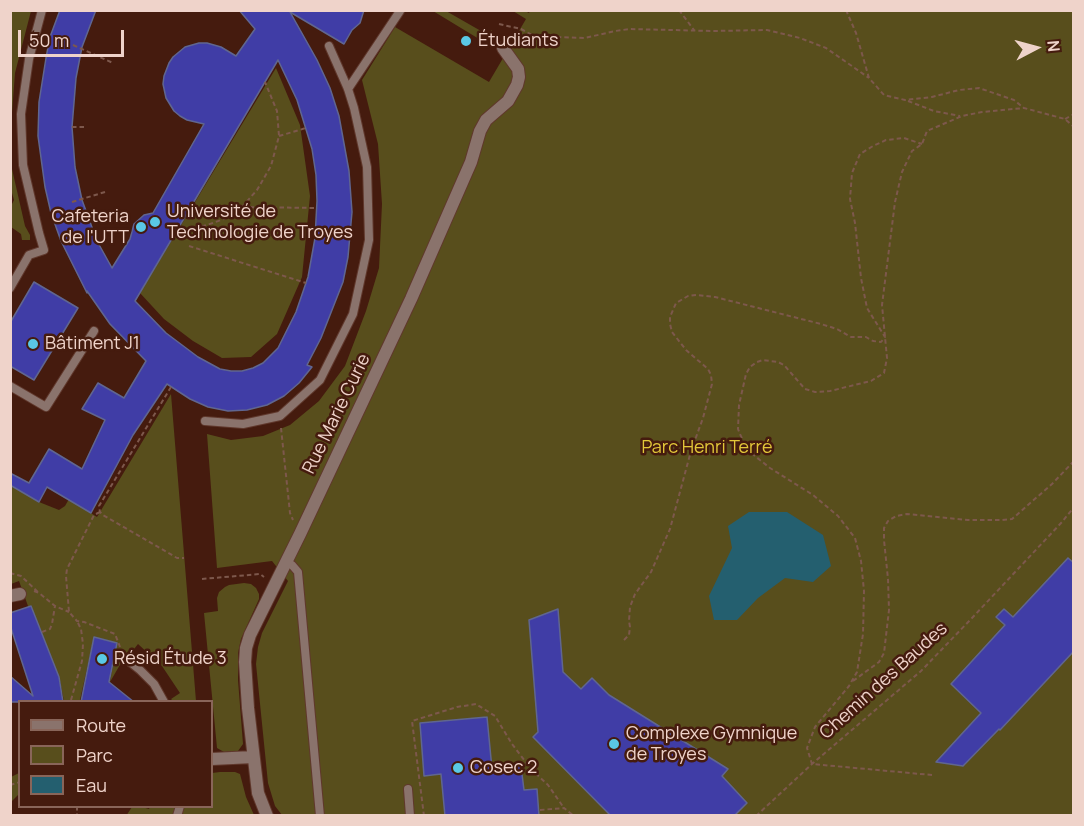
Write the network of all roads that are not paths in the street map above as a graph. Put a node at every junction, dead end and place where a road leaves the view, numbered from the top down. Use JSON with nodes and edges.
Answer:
{"nodes":[{"id":1,"x":42,"y":10,"type":"edge"},
{"id":2,"x":400,"y":11,"type":"edge"},
{"id":3,"x":329,"y":46,"type":"dead end"},
{"id":4,"x":503,"y":48,"type":"dead end"},
{"id":5,"x":348,"y":89,"type":"junction"},
{"id":6,"x":10,"y":288,"type":"edge"},
{"id":7,"x":94,"y":331,"type":"dead end"},
{"id":8,"x":10,"y":386,"type":"edge"},
{"id":9,"x":206,"y":421,"type":"dead end"},
{"id":10,"x":286,"y":561,"type":"junction"},
{"id":11,"x":124,"y":658,"type":"road end"},
{"id":12,"x":163,"y":700,"type":"edge"},
{"id":13,"x":253,"y":757,"type":"junction"},
{"id":14,"x":213,"y":759,"type":"edge"},
{"id":15,"x":408,"y":789,"type":"dead end"},
{"id":16,"x":267,"y":816,"type":"edge"},
{"id":17,"x":320,"y":816,"type":"edge"},
{"id":18,"x":410,"y":816,"type":"edge"}],
"edges":[{"from":1,"to":6,"type":"lane"},
{"from":2,"to":5,"type":"lane"},
{"from":3,"to":5,"type":"lane"},
{"from":4,"to":10,"type":"street","name":"Rue Marie Curie"},
{"from":5,"to":9,"type":"lane"},
{"from":7,"to":8,"type":"lane"},
{"from":10,"to":13,"type":"street","name":"Rue Marie Curie"},
{"from":10,"to":17,"type":"lane"},
{"from":11,"to":12,"type":"lane"},
{"from":13,"to":14,"type":"street"},
{"from":13,"to":16,"type":"street","name":"Rue Marie Curie"},
{"from":15,"to":18,"type":"lane"}]}
